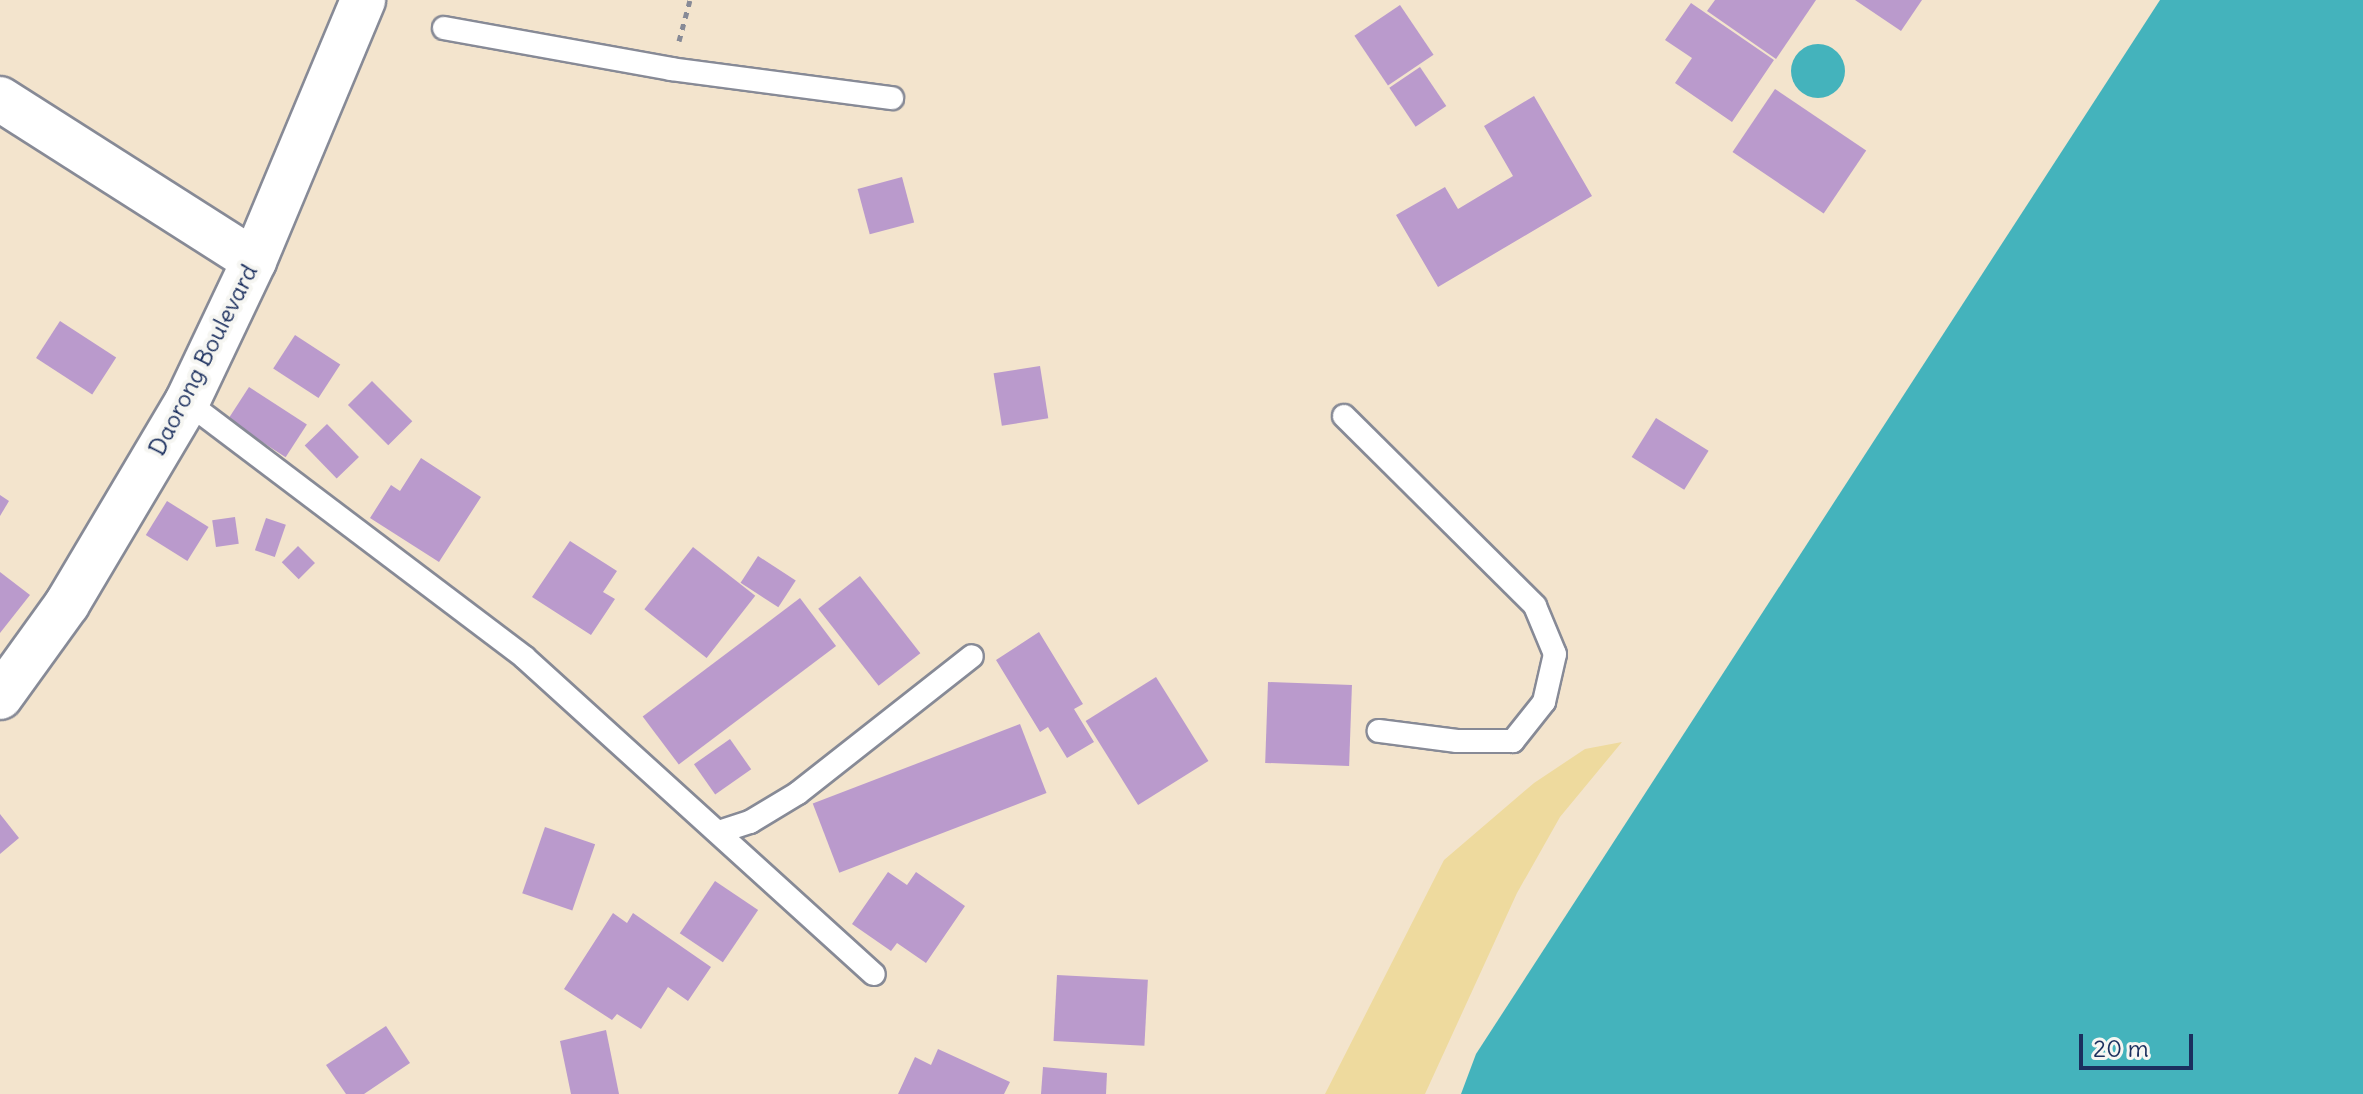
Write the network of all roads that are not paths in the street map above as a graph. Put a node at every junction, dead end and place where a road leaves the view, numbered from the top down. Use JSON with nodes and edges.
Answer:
{"nodes":[{"id":1,"x":363,"y":0,"type":"edge"},
{"id":2,"x":444,"y":28,"type":"dead end"},
{"id":3,"x":892,"y":98,"type":"dead end"},
{"id":4,"x":0,"y":99,"type":"edge"},
{"id":5,"x":254,"y":261,"type":"junction"},
{"id":6,"x":187,"y":402,"type":"junction"},
{"id":7,"x":1344,"y":416,"type":"dead end"},
{"id":8,"x":972,"y":656,"type":"dead end"},
{"id":9,"x":0,"y":697,"type":"edge"},
{"id":10,"x":1379,"y":731,"type":"dead end"},
{"id":11,"x":719,"y":832,"type":"junction"},
{"id":12,"x":874,"y":974,"type":"dead end"}],
"edges":[{"from":1,"to":5,"type":"street","name":"Daorong Boulevard"},
{"from":2,"to":3,"type":"lane"},
{"from":4,"to":5,"type":"street"},
{"from":5,"to":6,"type":"street","name":"Daorong Boulevard"},
{"from":6,"to":9,"type":"street","name":"Daorong Boulevard"},
{"from":6,"to":11,"type":"lane"},
{"from":7,"to":10,"type":"lane"},
{"from":8,"to":11,"type":"lane"},
{"from":11,"to":12,"type":"lane"}]}
